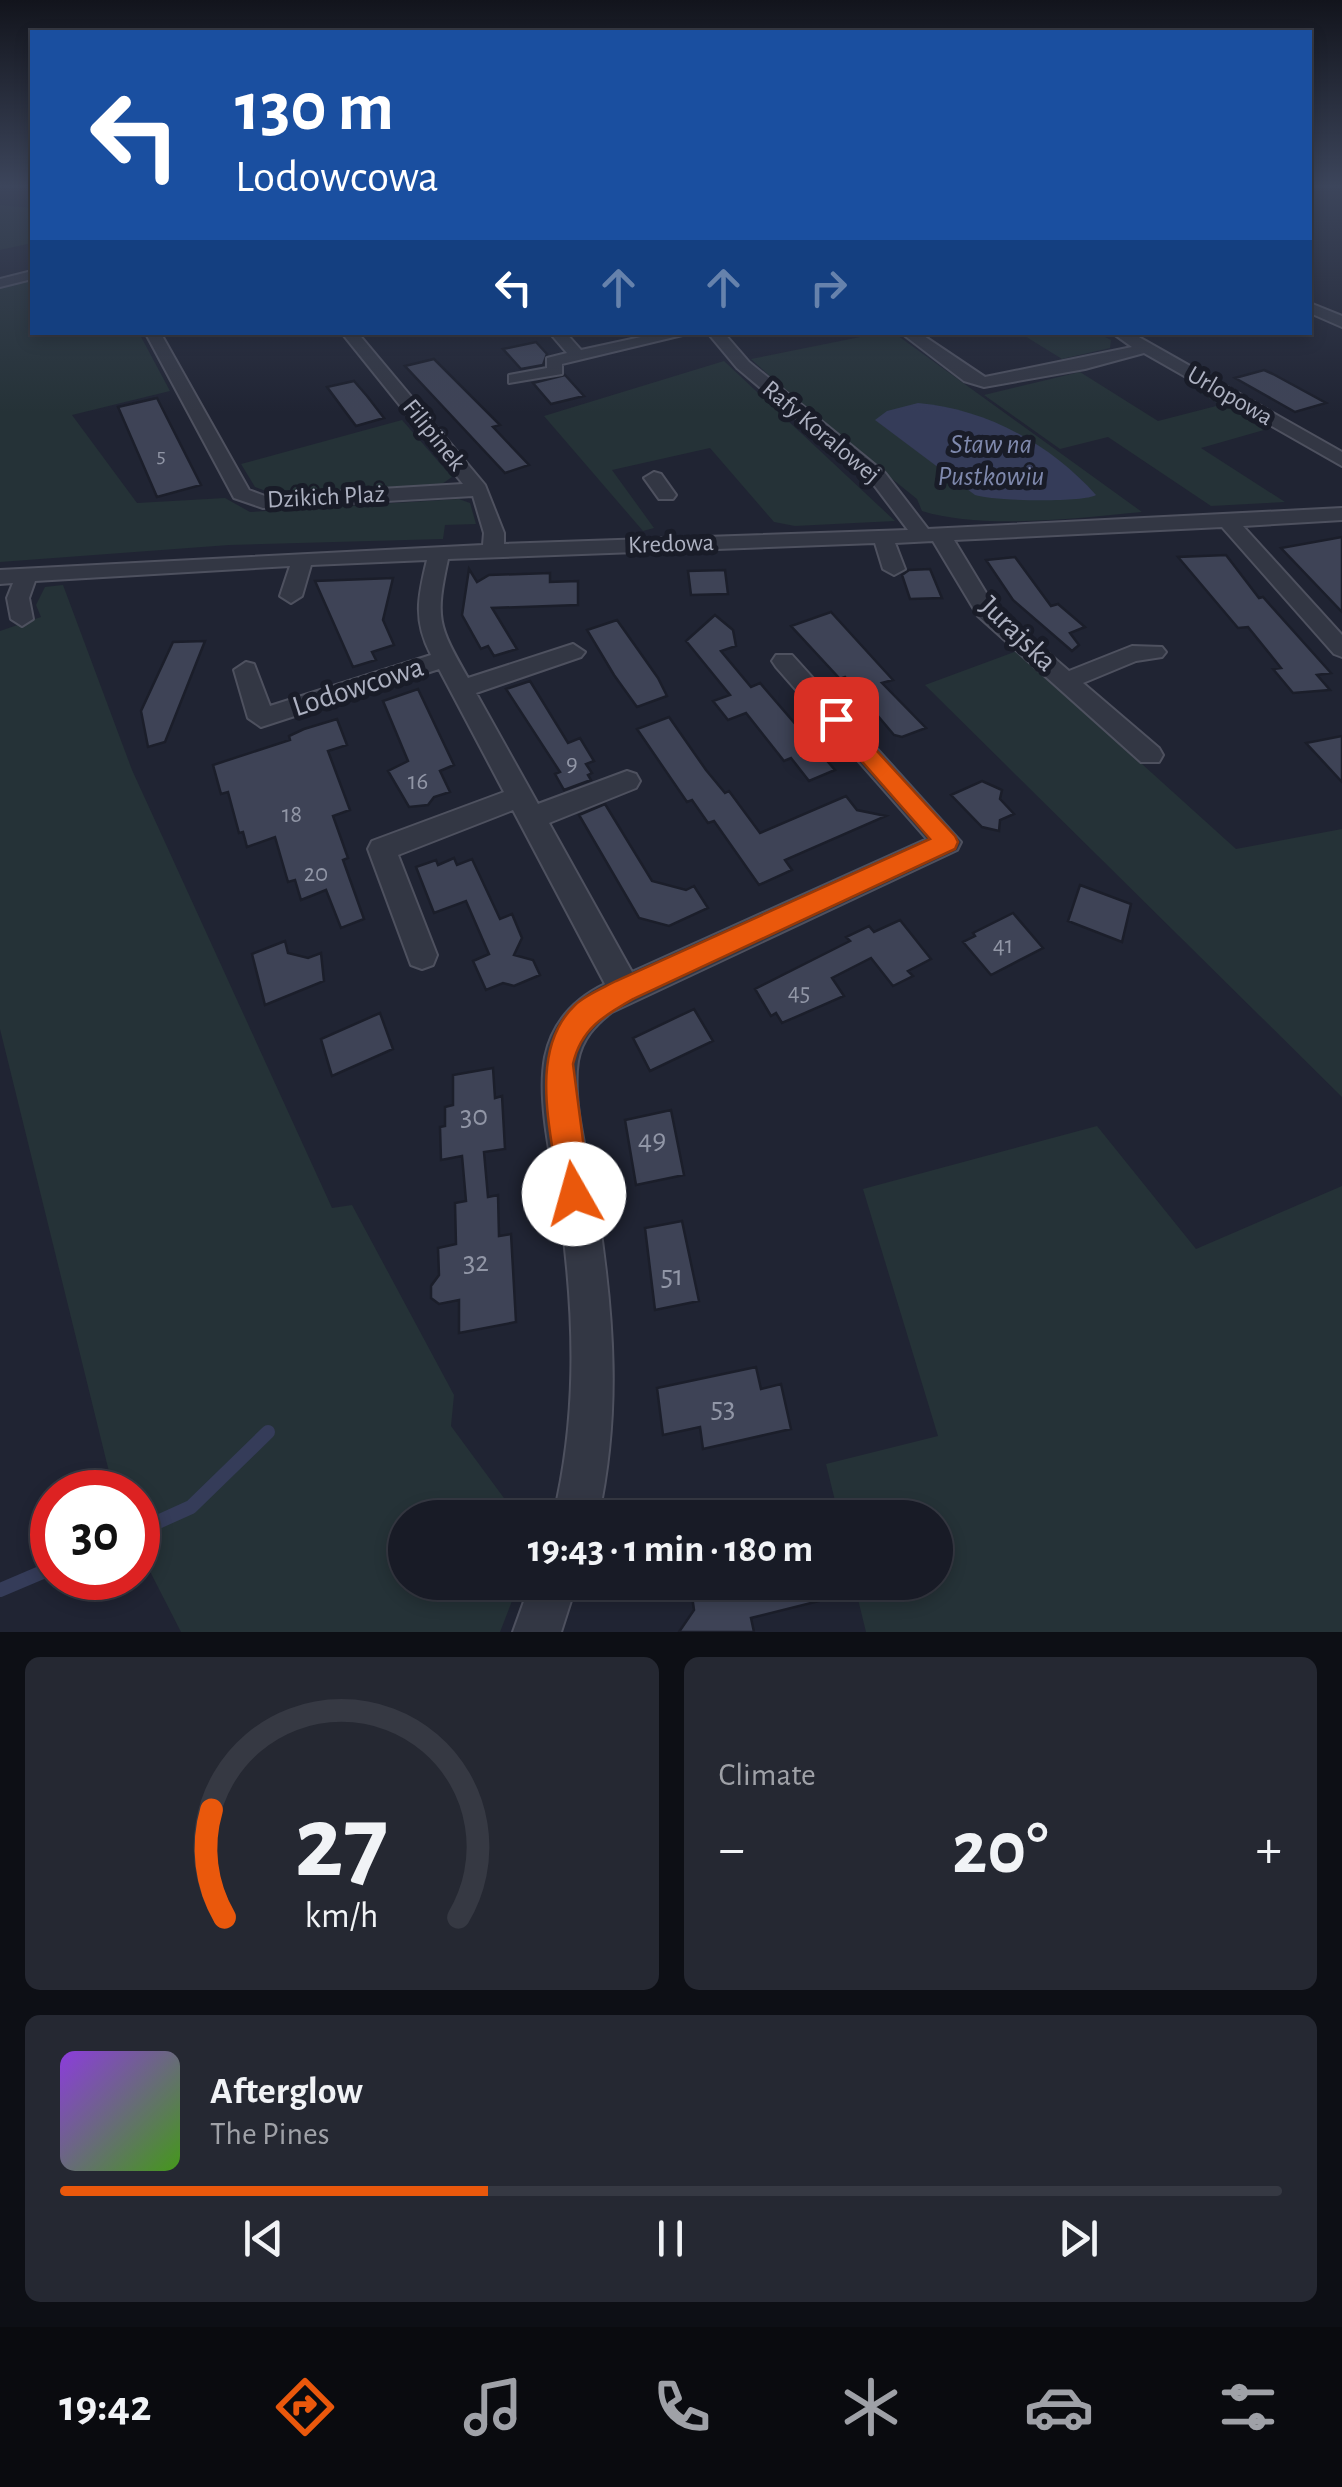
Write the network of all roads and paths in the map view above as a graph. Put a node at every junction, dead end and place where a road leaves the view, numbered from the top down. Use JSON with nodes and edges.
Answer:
{"nodes":[{"id":1,"x":30,"y":275,"type":"edge"},
{"id":2,"x":0,"y":282,"type":"edge"},
{"id":3,"x":1312,"y":308,"type":"edge"},
{"id":4,"x":1337,"y":316,"type":"edge"},
{"id":5,"x":154,"y":335,"type":"edge"},
{"id":6,"x":350,"y":335,"type":"edge"},
{"id":7,"x":559,"y":335,"type":"edge"},
{"id":8,"x":674,"y":335,"type":"edge"},
{"id":9,"x":717,"y":335,"type":"edge"},
{"id":10,"x":911,"y":335,"type":"edge"},
{"id":11,"x":1123,"y":335,"type":"edge"},
{"id":12,"x":1145,"y":348,"type":"junction"},
{"id":13,"x":578,"y":356,"type":"junction"},
{"id":14,"x":515,"y":379,"type":"dead end"},
{"id":15,"x":1342,"y":460,"type":"edge"},
{"id":16,"x":478,"y":489,"type":"junction"},
{"id":17,"x":1342,"y":514,"type":"edge"},
{"id":18,"x":1228,"y":522,"type":"junction"},
{"id":19,"x":932,"y":536,"type":"junction"},
{"id":20,"x":883,"y":538,"type":"junction"},
{"id":21,"x":826,"y":539,"type":"junction"},
{"id":22,"x":752,"y":541,"type":"junction"},
{"id":23,"x":682,"y":544,"type":"junction"},
{"id":24,"x":651,"y":545,"type":"junction"},
{"id":25,"x":545,"y":549,"type":"junction"},
{"id":26,"x":493,"y":550,"type":"junction"},
{"id":27,"x":439,"y":553,"type":"junction"},
{"id":28,"x":303,"y":558,"type":"junction"},
{"id":29,"x":834,"y":564,"type":"dead end"},
{"id":30,"x":756,"y":566,"type":"dead end"},
{"id":31,"x":122,"y":568,"type":"junction"},
{"id":32,"x":685,"y":568,"type":"dead end"},
{"id":33,"x":894,"y":570,"type":"dead end"},
{"id":34,"x":544,"y":572,"type":"dead end"},
{"id":35,"x":654,"y":573,"type":"dead end"},
{"id":36,"x":27,"y":575,"type":"junction"},
{"id":37,"x":0,"y":577,"type":"edge"},
{"id":38,"x":112,"y":592,"type":"dead end"},
{"id":39,"x":290,"y":596,"type":"dead end"},
{"id":40,"x":22,"y":619,"type":"dead end"},
{"id":41,"x":1342,"y":649,"type":"edge"},
{"id":42,"x":573,"y":652,"type":"dead end"},
{"id":43,"x":1154,"y":652,"type":"dead end"},
{"id":44,"x":446,"y":660,"type":"junction"},
{"id":45,"x":784,"y":661,"type":"dead end"},
{"id":46,"x":246,"y":670,"type":"dead end"},
{"id":47,"x":1066,"y":680,"type":"junction"},
{"id":48,"x":462,"y":690,"type":"junction"},
{"id":49,"x":1150,"y":755,"type":"dead end"},
{"id":50,"x":627,"y":781,"type":"dead end"},
{"id":51,"x":525,"y":808,"type":"junction"},
{"id":52,"x":422,"y":955,"type":"dead end"},
{"id":53,"x":625,"y":990,"type":"junction"},
{"id":54,"x":579,"y":1500,"type":"edge"},
{"id":55,"x":548,"y":1600,"type":"edge"},
{"id":56,"x":537,"y":1632,"type":"edge"}],
"edges":[{"from":1,"to":2,"type":"street"},
{"from":3,"to":4,"type":"street"},
{"from":5,"to":16,"type":"street","name":"Dzikich Plaż"},
{"from":6,"to":16,"type":"street","name":"Filipinek"},
{"from":7,"to":13,"type":"street"},
{"from":8,"to":13,"type":"street"},
{"from":9,"to":19,"type":"street","name":"Rafy Koralowej"},
{"from":10,"to":12,"type":"street"},
{"from":11,"to":12,"type":"street","name":"Urlopowa"},
{"from":12,"to":15,"type":"street","name":"Urlopowa"},
{"from":13,"to":14,"type":"street"},
{"from":16,"to":26,"type":"street","name":"Filipinek"},
{"from":17,"to":18,"type":"street","name":"Kredowa"},
{"from":18,"to":19,"type":"street","name":"Kredowa"},
{"from":18,"to":41,"type":"street"},
{"from":19,"to":20,"type":"street","name":"Kredowa"},
{"from":19,"to":47,"type":"street","name":"Jurajska"},
{"from":20,"to":21,"type":"street","name":"Kredowa"},
{"from":20,"to":33,"type":"street"},
{"from":21,"to":22,"type":"street","name":"Kredowa"},
{"from":21,"to":29,"type":"street"},
{"from":22,"to":23,"type":"street","name":"Kredowa"},
{"from":22,"to":30,"type":"street"},
{"from":23,"to":24,"type":"street","name":"Kredowa"},
{"from":23,"to":32,"type":"street"},
{"from":24,"to":25,"type":"street","name":"Kredowa"},
{"from":24,"to":35,"type":"street"},
{"from":25,"to":26,"type":"street","name":"Kredowa"},
{"from":25,"to":34,"type":"street"},
{"from":26,"to":27,"type":"street","name":"Kredowa"},
{"from":27,"to":28,"type":"street","name":"Kredowa"},
{"from":27,"to":44,"type":"street","name":"Lodowcowa"},
{"from":28,"to":31,"type":"street","name":"Kredowa"},
{"from":28,"to":39,"type":"street"},
{"from":31,"to":36,"type":"street","name":"Kredowa"},
{"from":31,"to":38,"type":"street"},
{"from":36,"to":37,"type":"street","name":"Kredowa"},
{"from":36,"to":40,"type":"street"},
{"from":42,"to":48,"type":"street","name":"Lodowcowa"},
{"from":43,"to":47,"type":"street","name":"Jurajska"},
{"from":44,"to":46,"type":"street","name":"Lodowcowa"},
{"from":44,"to":48,"type":"street","name":"Lodowcowa"},
{"from":45,"to":53,"type":"street"},
{"from":47,"to":49,"type":"street","name":"Jurajska"},
{"from":48,"to":51,"type":"street","name":"Lodowcowa"},
{"from":50,"to":51,"type":"street"},
{"from":51,"to":52,"type":"street"},
{"from":51,"to":53,"type":"street","name":"Lodowcowa"},
{"from":53,"to":54,"type":"street"},
{"from":55,"to":56,"type":"street"}]}
